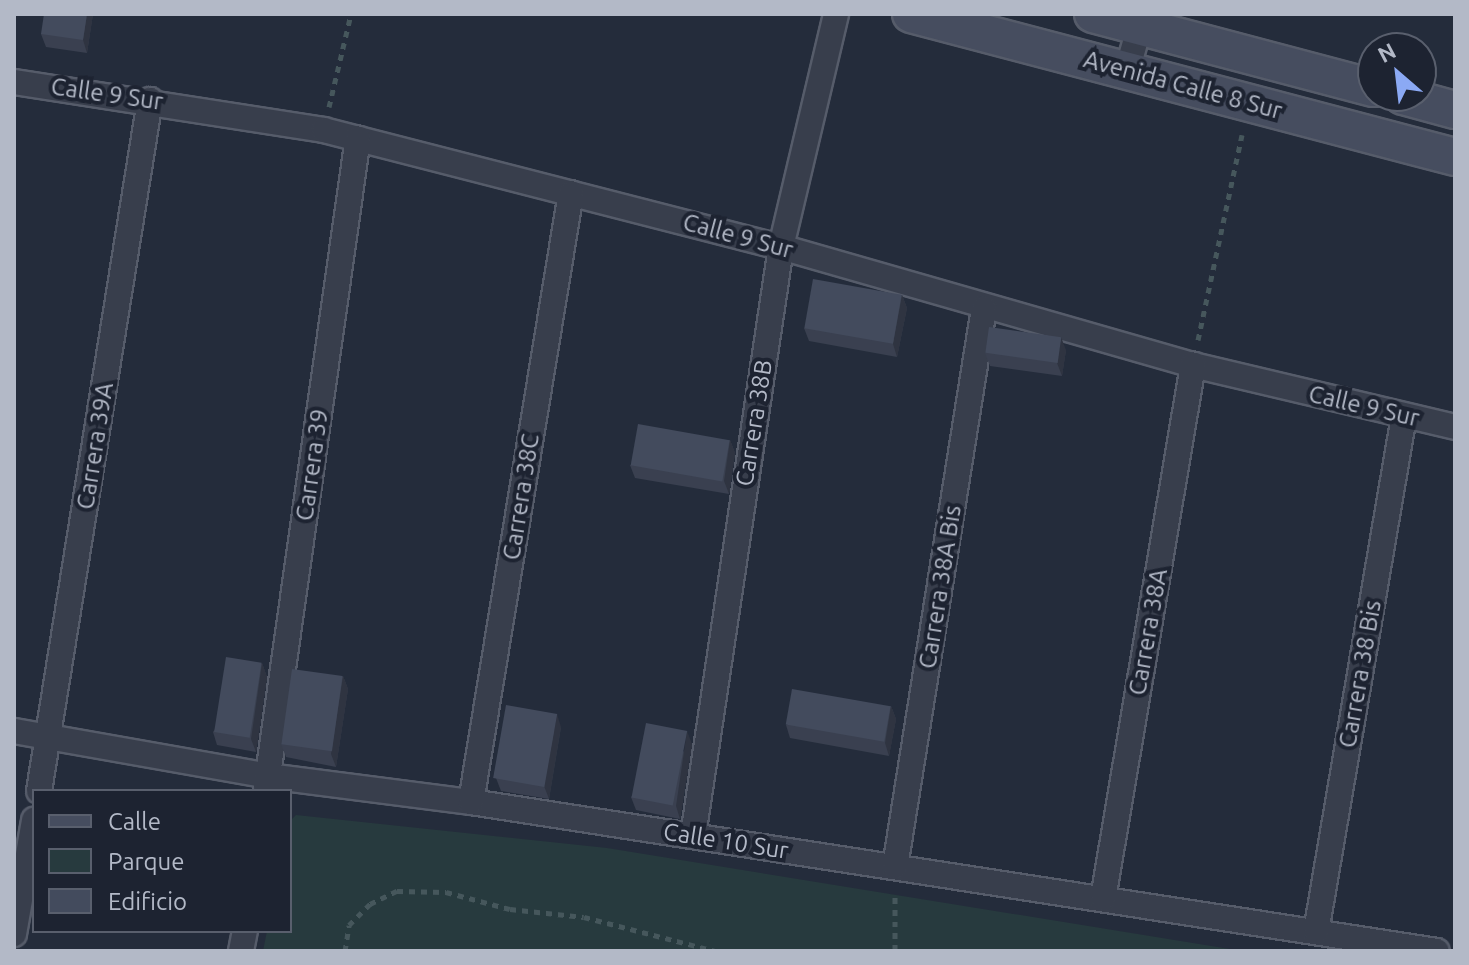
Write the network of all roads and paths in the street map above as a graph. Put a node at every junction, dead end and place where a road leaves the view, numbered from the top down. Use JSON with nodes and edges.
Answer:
{"nodes":[{"id":1,"x":351,"y":14,"type":"edge"},
{"id":2,"x":836,"y":14,"type":"edge"},
{"id":3,"x":911,"y":14,"type":"edge"},
{"id":4,"x":1093,"y":14,"type":"edge"},
{"id":5,"x":1142,"y":20,"type":"edge"},
{"id":6,"x":1127,"y":71,"type":"junction"},
{"id":7,"x":14,"y":82,"type":"edge"},
{"id":8,"x":1357,"y":83,"type":"edge"},
{"id":9,"x":150,"y":100,"type":"junction"},
{"id":10,"x":1249,"y":103,"type":"junction"},
{"id":11,"x":324,"y":130,"type":"junction"},
{"id":12,"x":358,"y":138,"type":"junction"},
{"id":13,"x":1455,"y":157,"type":"edge"},
{"id":14,"x":571,"y":193,"type":"junction"},
{"id":15,"x":781,"y":247,"type":"junction"},
{"id":16,"x":984,"y":308,"type":"junction"},
{"id":17,"x":1193,"y":365,"type":"junction"},
{"id":18,"x":1404,"y":416,"type":"junction"},
{"id":19,"x":1455,"y":427,"type":"edge"},
{"id":20,"x":14,"y":731,"type":"edge"},
{"id":21,"x":49,"y":736,"type":"junction"},
{"id":22,"x":267,"y":783,"type":"edge"},
{"id":23,"x":39,"y":789,"type":"edge"},
{"id":24,"x":471,"y":802,"type":"junction"},
{"id":25,"x":32,"y":831,"type":"edge"},
{"id":26,"x":693,"y":836,"type":"junction"},
{"id":27,"x":895,"y":867,"type":"junction"},
{"id":28,"x":1103,"y":899,"type":"junction"},
{"id":29,"x":1316,"y":932,"type":"junction"},
{"id":30,"x":14,"y":934,"type":"edge"},
{"id":31,"x":345,"y":951,"type":"edge"},
{"id":32,"x":715,"y":951,"type":"edge"},
{"id":33,"x":895,"y":951,"type":"edge"},
{"id":34,"x":1437,"y":951,"type":"edge"}],
"edges":[{"from":1,"to":11,"type":"path"},
{"from":2,"to":15,"type":"street","name":"Carrera 38B"},
{"from":3,"to":6,"type":"main road","name":"Avenida Calle 8 Sur"},
{"from":4,"to":5,"type":"main road","name":"Avenida Calle 8 Sur"},
{"from":5,"to":6,"type":"street"},
{"from":5,"to":8,"type":"main road","name":"Avenida Calle 8 Sur"},
{"from":6,"to":10,"type":"main road","name":"Avenida Calle 8 Sur"},
{"from":7,"to":9,"type":"street","name":"Calle 9 Sur"},
{"from":9,"to":11,"type":"street","name":"Calle 9 Sur"},
{"from":9,"to":21,"type":"street","name":"Carrera 39A"},
{"from":10,"to":13,"type":"main road","name":"Avenida Calle 8 Sur"},
{"from":10,"to":17,"type":"path"},
{"from":11,"to":12,"type":"street","name":"Calle 9 Sur"},
{"from":12,"to":14,"type":"street","name":"Calle 9 Sur"},
{"from":12,"to":22,"type":"street","name":"Carrera 39"},
{"from":14,"to":15,"type":"street","name":"Calle 9 Sur"},
{"from":14,"to":24,"type":"street","name":"Carrera 38C"},
{"from":15,"to":16,"type":"street","name":"Calle 9 Sur"},
{"from":15,"to":26,"type":"street","name":"Carrera 38B"},
{"from":16,"to":17,"type":"street","name":"Calle 9 Sur"},
{"from":16,"to":27,"type":"street","name":"Carrera 38A Bis"},
{"from":17,"to":18,"type":"street","name":"Calle 9 Sur"},
{"from":17,"to":28,"type":"street","name":"Carrera 38A"},
{"from":18,"to":19,"type":"street","name":"Calle 9 Sur"},
{"from":18,"to":29,"type":"street","name":"Carrera 38 Bis"},
{"from":20,"to":21,"type":"street","name":"Calle 10 Sur"},
{"from":21,"to":22,"type":"street","name":"Calle 10 Sur"},
{"from":21,"to":23,"type":"street","name":"Carrera 39A"},
{"from":22,"to":24,"type":"street","name":"Calle 10 Sur"},
{"from":24,"to":26,"type":"street","name":"Calle 10 Sur"},
{"from":25,"to":30,"type":"street"},
{"from":26,"to":27,"type":"street","name":"Calle 10 Sur"},
{"from":27,"to":28,"type":"street","name":"Calle 10 Sur"},
{"from":27,"to":33,"type":"path"},
{"from":28,"to":29,"type":"street","name":"Calle 10 Sur"},
{"from":29,"to":34,"type":"street","name":"Calle 10 Sur"},
{"from":31,"to":32,"type":"path"}]}
